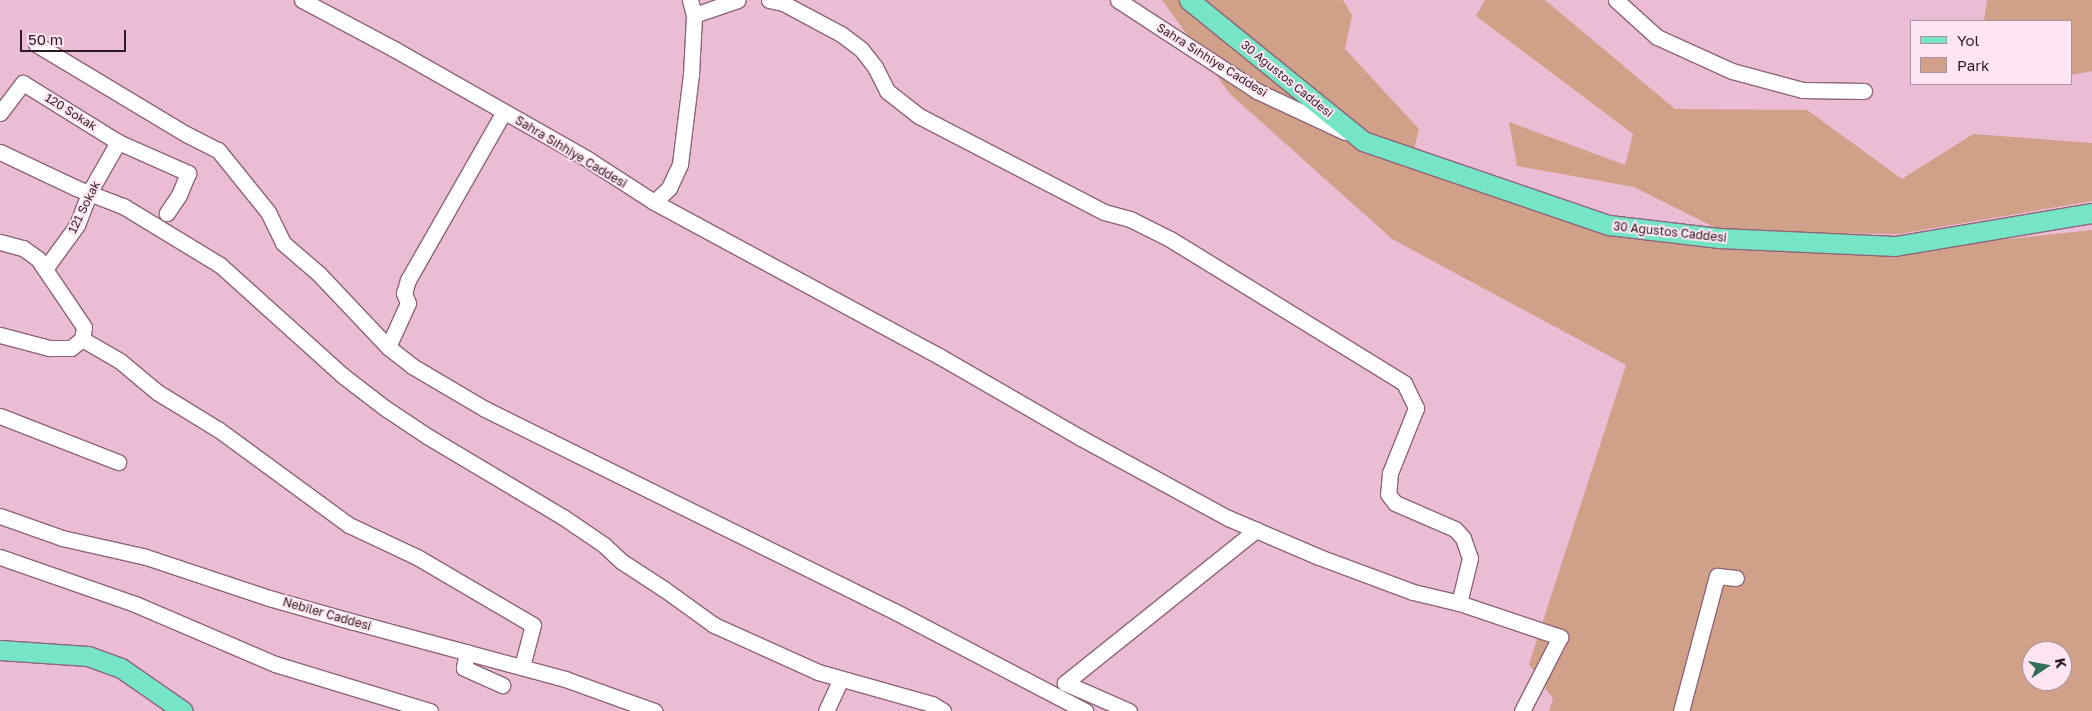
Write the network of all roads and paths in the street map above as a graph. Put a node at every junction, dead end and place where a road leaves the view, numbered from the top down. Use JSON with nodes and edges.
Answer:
{"nodes":[{"id":1,"x":302,"y":0,"type":"edge"},
{"id":2,"x":690,"y":0,"type":"edge"},
{"id":3,"x":738,"y":0,"type":"edge"},
{"id":4,"x":769,"y":0,"type":"edge"},
{"id":5,"x":1118,"y":0,"type":"edge"},
{"id":6,"x":1189,"y":0,"type":"edge"},
{"id":7,"x":1616,"y":0,"type":"edge"},
{"id":8,"x":694,"y":15,"type":"junction"},
{"id":9,"x":36,"y":44,"type":"dead end"},
{"id":10,"x":1864,"y":91,"type":"dead end"},
{"id":11,"x":504,"y":112,"type":"junction"},
{"id":12,"x":0,"y":113,"type":"edge"},
{"id":13,"x":1363,"y":141,"type":"junction"},
{"id":14,"x":118,"y":142,"type":"junction"},
{"id":15,"x":0,"y":152,"type":"edge"},
{"id":16,"x":89,"y":193,"type":"junction"},
{"id":17,"x":654,"y":202,"type":"junction"},
{"id":18,"x":167,"y":213,"type":"dead end"},
{"id":19,"x":2092,"y":213,"type":"edge"},
{"id":20,"x":0,"y":242,"type":"edge"},
{"id":21,"x":45,"y":269,"type":"junction"},
{"id":22,"x":0,"y":335,"type":"edge"},
{"id":23,"x":82,"y":339,"type":"junction"},
{"id":24,"x":388,"y":347,"type":"junction"},
{"id":25,"x":0,"y":416,"type":"edge"},
{"id":26,"x":118,"y":462,"type":"dead end"},
{"id":27,"x":0,"y":516,"type":"edge"},
{"id":28,"x":1256,"y":530,"type":"junction"},
{"id":29,"x":0,"y":557,"type":"edge"},
{"id":30,"x":1736,"y":578,"type":"dead end"},
{"id":31,"x":1459,"y":603,"type":"junction"},
{"id":32,"x":0,"y":650,"type":"edge"},
{"id":33,"x":467,"y":652,"type":"junction"},
{"id":34,"x":522,"y":666,"type":"junction"},
{"id":35,"x":841,"y":679,"type":"junction"},
{"id":36,"x":502,"y":685,"type":"dead end"},
{"id":37,"x":943,"y":710,"type":"edge"},
{"id":38,"x":183,"y":711,"type":"edge"},
{"id":39,"x":430,"y":711,"type":"edge"},
{"id":40,"x":654,"y":711,"type":"edge"},
{"id":41,"x":826,"y":711,"type":"edge"},
{"id":42,"x":1084,"y":711,"type":"edge"},
{"id":43,"x":1130,"y":711,"type":"edge"},
{"id":44,"x":1522,"y":711,"type":"edge"},
{"id":45,"x":1681,"y":711,"type":"edge"}],
"edges":[{"from":1,"to":11,"type":"street","name":"Sahra Sıhhiye Caddesi"},
{"from":2,"to":8,"type":"street"},
{"from":3,"to":8,"type":"street"},
{"from":4,"to":31,"type":"street"},
{"from":5,"to":13,"type":"street","name":"Sahra Sıhhiye Caddesi"},
{"from":6,"to":13,"type":"main road","name":"30 Ağustos Caddesi"},
{"from":7,"to":10,"type":"street"},
{"from":8,"to":17,"type":"street"},
{"from":9,"to":24,"type":"street"},
{"from":11,"to":17,"type":"street","name":"Sahra Sıhhiye Caddesi"},
{"from":11,"to":24,"type":"street"},
{"from":12,"to":14,"type":"street","name":"120 Sokak"},
{"from":13,"to":19,"type":"main road","name":"30 Ağustos Caddesi"},
{"from":14,"to":16,"type":"street","name":"121 Sokak"},
{"from":14,"to":18,"type":"street","name":"120 Sokak"},
{"from":15,"to":16,"type":"street"},
{"from":16,"to":21,"type":"street","name":"121 Sokak"},
{"from":16,"to":35,"type":"street"},
{"from":17,"to":28,"type":"street","name":"Sahra Sıhhiye Caddesi"},
{"from":20,"to":21,"type":"street"},
{"from":21,"to":23,"type":"street"},
{"from":22,"to":23,"type":"street"},
{"from":23,"to":34,"type":"street"},
{"from":24,"to":42,"type":"street"},
{"from":25,"to":26,"type":"street"},
{"from":27,"to":33,"type":"street","name":"Nebiler Caddesi"},
{"from":28,"to":31,"type":"street","name":"Sahra Sıhhiye Caddesi"},
{"from":28,"to":43,"type":"street"},
{"from":29,"to":39,"type":"street"},
{"from":30,"to":45,"type":"street"},
{"from":31,"to":44,"type":"street","name":"Sahra Sıhhiye Caddesi"},
{"from":32,"to":38,"type":"main road"},
{"from":33,"to":34,"type":"street","name":"Nebiler Caddesi"},
{"from":33,"to":36,"type":"street"},
{"from":34,"to":40,"type":"street","name":"Nebiler Caddesi"},
{"from":35,"to":37,"type":"street"},
{"from":35,"to":41,"type":"street"}]}
